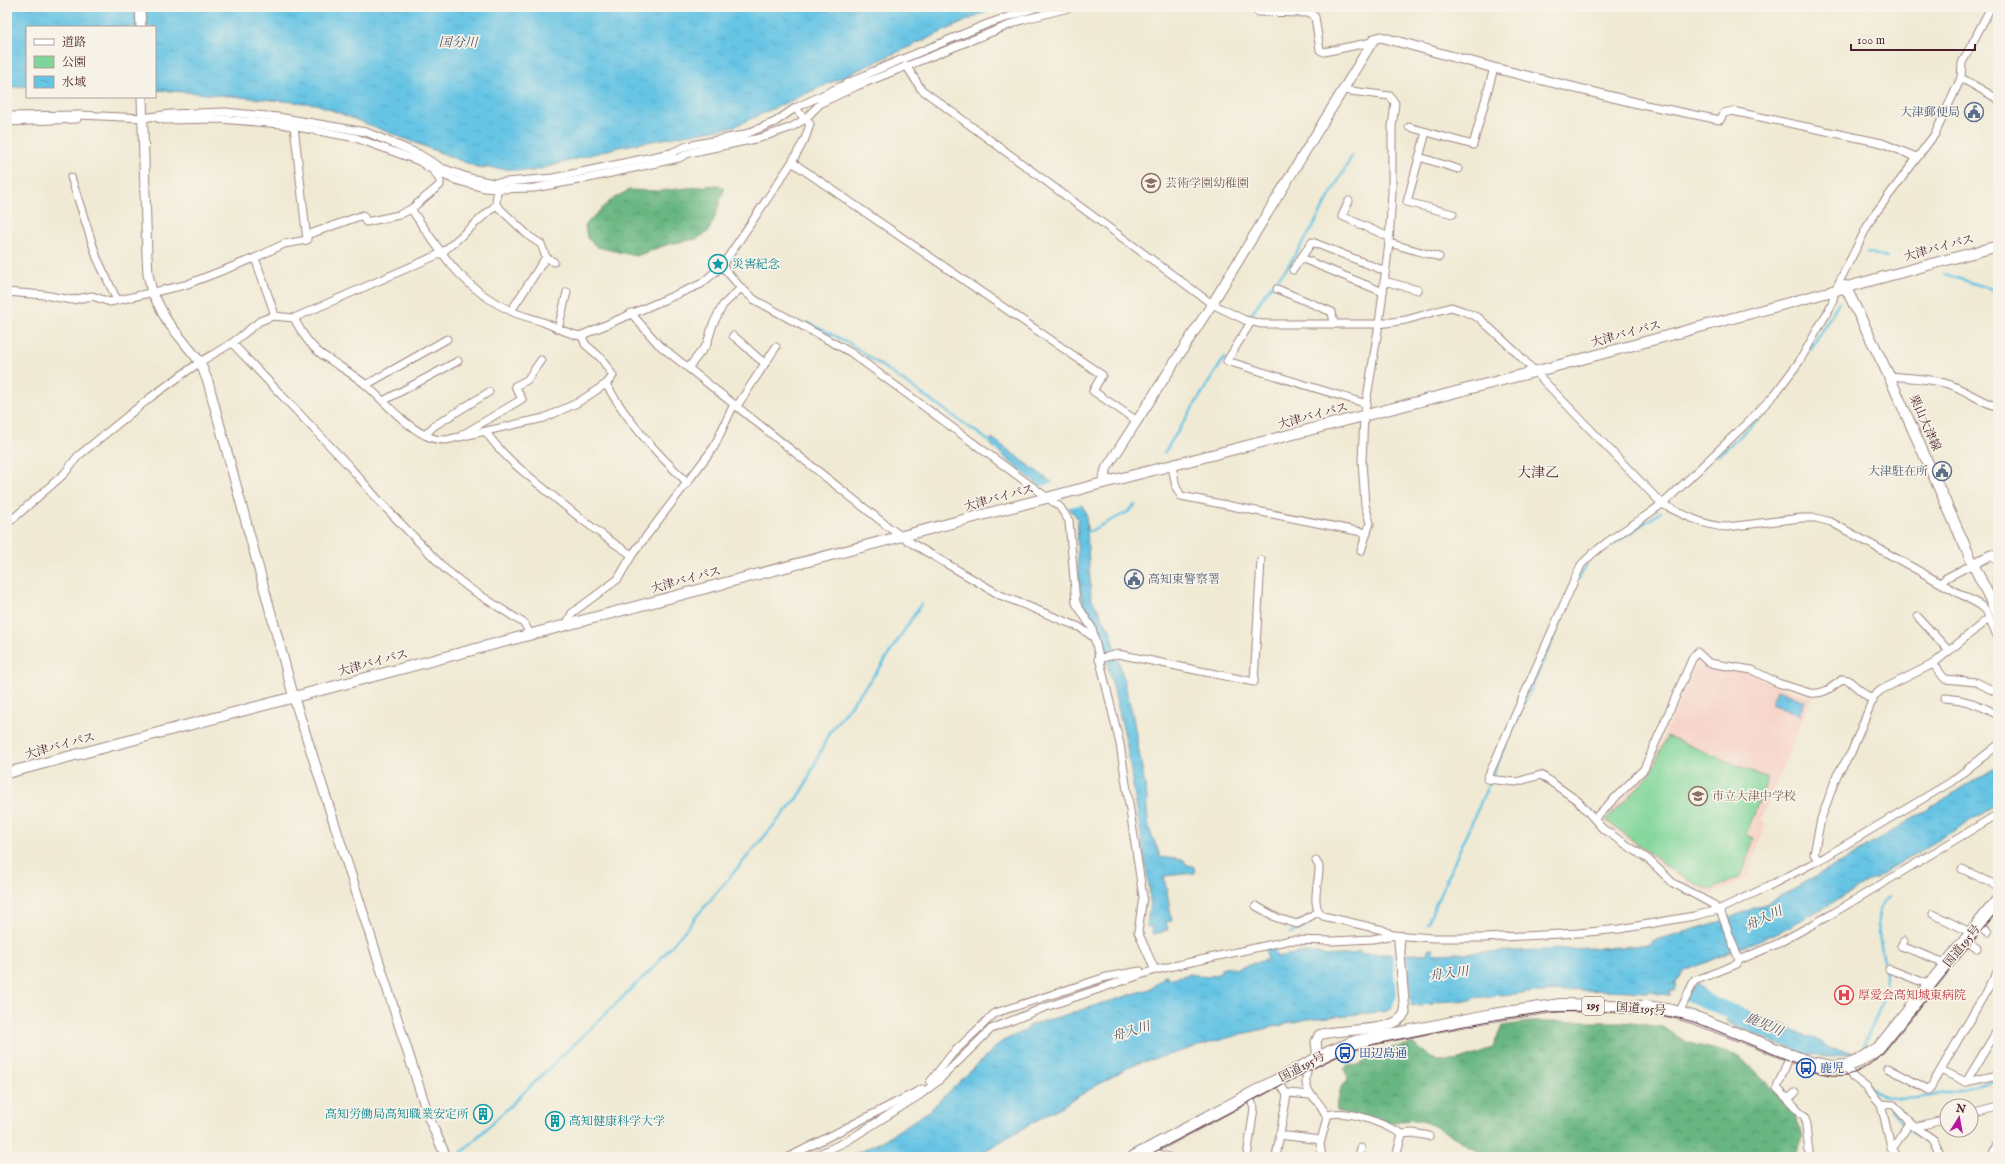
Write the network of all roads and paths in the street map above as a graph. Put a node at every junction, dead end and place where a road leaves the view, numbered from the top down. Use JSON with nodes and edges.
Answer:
{"nodes":[{"id":1,"x":140,"y":7,"type":"edge"},
{"id":2,"x":1038,"y":7,"type":"edge"},
{"id":3,"x":1072,"y":7,"type":"edge"},
{"id":4,"x":1256,"y":7,"type":"edge"},
{"id":5,"x":1991,"y":7,"type":"edge"},
{"id":6,"x":141,"y":26,"type":"edge"},
{"id":7,"x":1372,"y":42,"type":"junction"},
{"id":8,"x":906,"y":65,"type":"junction"},
{"id":9,"x":1494,"y":68,"type":"junction"},
{"id":10,"x":1962,"y":78,"type":"junction"},
{"id":11,"x":1343,"y":90,"type":"junction"},
{"id":12,"x":142,"y":98,"type":"edge"},
{"id":13,"x":1998,"y":99,"type":"edge"},
{"id":14,"x":1641,"y":104,"type":"joint"},
{"id":15,"x":795,"y":108,"type":"junction"},
{"id":16,"x":143,"y":114,"type":"junction"},
{"id":17,"x":7,"y":116,"type":"edge"},
{"id":18,"x":103,"y":116,"type":"junction"},
{"id":19,"x":805,"y":119,"type":"junction"},
{"id":20,"x":281,"y":121,"type":"junction"},
{"id":21,"x":7,"y":122,"type":"edge"},
{"id":22,"x":294,"y":126,"type":"junction"},
{"id":23,"x":1409,"y":127,"type":"dead end"},
{"id":24,"x":1426,"y":132,"type":"junction"},
{"id":25,"x":1916,"y":157,"type":"junction"},
{"id":26,"x":1419,"y":158,"type":"junction"},
{"id":27,"x":792,"y":162,"type":"junction"},
{"id":28,"x":1458,"y":169,"type":"dead end"},
{"id":29,"x":434,"y":171,"type":"junction"},
{"id":30,"x":71,"y":177,"type":"dead end"},
{"id":31,"x":497,"y":189,"type":"junction"},
{"id":32,"x":1349,"y":201,"type":"dead end"},
{"id":33,"x":496,"y":205,"type":"junction"},
{"id":34,"x":412,"y":209,"type":"junction"},
{"id":35,"x":1453,"y":214,"type":"dead end"},
{"id":36,"x":307,"y":235,"type":"junction"},
{"id":37,"x":1389,"y":240,"type":"junction"},
{"id":38,"x":1998,"y":246,"type":"edge"},
{"id":39,"x":442,"y":253,"type":"junction"},
{"id":40,"x":546,"y":257,"type":"junction"},
{"id":41,"x":1439,"y":257,"type":"dead end"},
{"id":42,"x":255,"y":258,"type":"junction"},
{"id":43,"x":1301,"y":258,"type":"junction"},
{"id":44,"x":554,"y":262,"type":"dead end"},
{"id":45,"x":722,"y":266,"type":"junction"},
{"id":46,"x":1293,"y":270,"type":"dead end"},
{"id":47,"x":1385,"y":271,"type":"junction"},
{"id":48,"x":1384,"y":281,"type":"junction"},
{"id":49,"x":1845,"y":286,"type":"junction"},
{"id":50,"x":741,"y":288,"type":"junction"},
{"id":51,"x":1277,"y":289,"type":"dead end"},
{"id":52,"x":1418,"y":290,"type":"dead end"},
{"id":53,"x":1835,"y":290,"type":"junction"},
{"id":54,"x":7,"y":292,"type":"edge"},
{"id":55,"x":152,"y":292,"type":"junction"},
{"id":56,"x":567,"y":292,"type":"dead end"},
{"id":57,"x":1383,"y":292,"type":"junction"},
{"id":58,"x":117,"y":300,"type":"junction"},
{"id":59,"x":1212,"y":304,"type":"junction"},
{"id":60,"x":511,"y":311,"type":"junction"},
{"id":61,"x":631,"y":313,"type":"junction"},
{"id":62,"x":273,"y":316,"type":"junction"},
{"id":63,"x":294,"y":318,"type":"junction"},
{"id":64,"x":1251,"y":322,"type":"junction"},
{"id":65,"x":1334,"y":324,"type":"junction"},
{"id":66,"x":1379,"y":324,"type":"junction"},
{"id":67,"x":558,"y":329,"type":"junction"},
{"id":68,"x":582,"y":336,"type":"junction"},
{"id":69,"x":733,"y":336,"type":"dead end"},
{"id":70,"x":447,"y":339,"type":"dead end"},
{"id":71,"x":232,"y":343,"type":"junction"},
{"id":72,"x":776,"y":347,"type":"dead end"},
{"id":73,"x":540,"y":360,"type":"dead end"},
{"id":74,"x":458,"y":361,"type":"dead end"},
{"id":75,"x":200,"y":362,"type":"junction"},
{"id":76,"x":765,"y":363,"type":"junction"},
{"id":77,"x":689,"y":367,"type":"junction"},
{"id":78,"x":1534,"y":372,"type":"junction"},
{"id":79,"x":1889,"y":376,"type":"junction"},
{"id":80,"x":606,"y":384,"type":"junction"},
{"id":81,"x":366,"y":385,"type":"junction"},
{"id":82,"x":490,"y":392,"type":"dead end"},
{"id":83,"x":383,"y":401,"type":"junction"},
{"id":84,"x":1367,"y":404,"type":"junction"},
{"id":85,"x":735,"y":405,"type":"junction"},
{"id":86,"x":1998,"y":407,"type":"edge"},
{"id":87,"x":1364,"y":416,"type":"junction"},
{"id":88,"x":1137,"y":422,"type":"junction"},
{"id":89,"x":486,"y":432,"type":"junction"},
{"id":90,"x":424,"y":435,"type":"junction"},
{"id":91,"x":460,"y":436,"type":"junction"},
{"id":92,"x":1172,"y":466,"type":"junction"},
{"id":93,"x":688,"y":483,"type":"junction"},
{"id":94,"x":1103,"y":483,"type":"junction"},
{"id":95,"x":1049,"y":498,"type":"junction"},
{"id":96,"x":1662,"y":504,"type":"junction"},
{"id":97,"x":7,"y":524,"type":"edge"},
{"id":98,"x":1367,"y":533,"type":"junction"},
{"id":99,"x":903,"y":537,"type":"junction"},
{"id":100,"x":1361,"y":551,"type":"dead end"},
{"id":101,"x":632,"y":555,"type":"junction"},
{"id":102,"x":1261,"y":560,"type":"dead end"},
{"id":103,"x":1998,"y":560,"type":"edge"},
{"id":104,"x":1973,"y":564,"type":"junction"},
{"id":105,"x":1998,"y":576,"type":"edge"},
{"id":106,"x":1941,"y":583,"type":"junction"},
{"id":107,"x":1998,"y":587,"type":"edge"},
{"id":108,"x":1993,"y":616,"type":"edge"},
{"id":109,"x":1918,"y":617,"type":"dead end"},
{"id":110,"x":566,"y":625,"type":"junction"},
{"id":111,"x":530,"y":634,"type":"junction"},
{"id":112,"x":1093,"y":637,"type":"junction"},
{"id":113,"x":1998,"y":638,"type":"edge"},
{"id":114,"x":1948,"y":651,"type":"junction"},
{"id":115,"x":1101,"y":658,"type":"junction"},
{"id":116,"x":1933,"y":664,"type":"junction"},
{"id":117,"x":1998,"y":693,"type":"edge"},
{"id":118,"x":294,"y":698,"type":"junction"},
{"id":119,"x":1945,"y":698,"type":"dead end"},
{"id":120,"x":1873,"y":701,"type":"junction"},
{"id":121,"x":1998,"y":715,"type":"edge"},
{"id":122,"x":1998,"y":745,"type":"edge"},
{"id":123,"x":8,"y":772,"type":"edge"},
{"id":124,"x":1998,"y":814,"type":"edge"},
{"id":125,"x":1595,"y":818,"type":"junction"},
{"id":126,"x":1818,"y":860,"type":"junction"},
{"id":127,"x":1316,"y":861,"type":"dead end"},
{"id":128,"x":1962,"y":869,"type":"dead end"},
{"id":129,"x":1998,"y":886,"type":"edge"},
{"id":130,"x":1998,"y":900,"type":"edge"},
{"id":131,"x":1256,"y":906,"type":"dead end"},
{"id":132,"x":1318,"y":912,"type":"junction"},
{"id":133,"x":1719,"y":912,"type":"junction"},
{"id":134,"x":1933,"y":914,"type":"dead end"},
{"id":135,"x":1976,"y":933,"type":"junction"},
{"id":136,"x":1396,"y":938,"type":"junction"},
{"id":137,"x":1904,"y":941,"type":"dead end"},
{"id":138,"x":1977,"y":948,"type":"dead end"},
{"id":139,"x":1738,"y":959,"type":"junction"},
{"id":140,"x":1948,"y":964,"type":"junction"},
{"id":141,"x":1889,"y":969,"type":"dead end"},
{"id":142,"x":1155,"y":970,"type":"junction"},
{"id":143,"x":1998,"y":971,"type":"edge"},
{"id":144,"x":1930,"y":985,"type":"junction"},
{"id":145,"x":1678,"y":1013,"type":"junction"},
{"id":146,"x":1998,"y":1029,"type":"edge"},
{"id":147,"x":1790,"y":1055,"type":"junction"},
{"id":148,"x":1314,"y":1061,"type":"junction"},
{"id":149,"x":1846,"y":1066,"type":"junction"},
{"id":150,"x":1888,"y":1068,"type":"dead end"},
{"id":151,"x":1941,"y":1070,"type":"junction"},
{"id":152,"x":1998,"y":1075,"type":"edge"},
{"id":153,"x":1278,"y":1080,"type":"junction"},
{"id":154,"x":1966,"y":1082,"type":"junction"},
{"id":155,"x":1795,"y":1093,"type":"dead end"},
{"id":156,"x":1287,"y":1094,"type":"junction"},
{"id":157,"x":1309,"y":1095,"type":"junction"},
{"id":158,"x":1249,"y":1096,"type":"junction"},
{"id":159,"x":1788,"y":1099,"type":"junction"},
{"id":160,"x":1881,"y":1104,"type":"junction"},
{"id":161,"x":1998,"y":1107,"type":"edge"},
{"id":162,"x":1979,"y":1112,"type":"edge"},
{"id":163,"x":1326,"y":1116,"type":"junction"},
{"id":164,"x":1939,"y":1120,"type":"edge"},
{"id":165,"x":1912,"y":1125,"type":"junction"},
{"id":166,"x":1402,"y":1134,"type":"junction"},
{"id":167,"x":1279,"y":1135,"type":"junction"},
{"id":168,"x":1429,"y":1136,"type":"dead end"},
{"id":169,"x":1321,"y":1140,"type":"junction"},
{"id":170,"x":1998,"y":1147,"type":"edge"},
{"id":171,"x":1361,"y":1148,"type":"dead end"},
{"id":172,"x":1892,"y":1148,"type":"junction"},
{"id":173,"x":1809,"y":1152,"type":"dead end"},
{"id":174,"x":1140,"y":1154,"type":"edge"},
{"id":175,"x":1998,"y":1156,"type":"edge"},
{"id":176,"x":446,"y":1157,"type":"edge"},
{"id":177,"x":790,"y":1157,"type":"edge"},
{"id":178,"x":813,"y":1157,"type":"edge"},
{"id":179,"x":1169,"y":1157,"type":"edge"},
{"id":180,"x":1247,"y":1157,"type":"edge"},
{"id":181,"x":1276,"y":1157,"type":"edge"},
{"id":182,"x":1322,"y":1157,"type":"edge"},
{"id":183,"x":1359,"y":1157,"type":"edge"},
{"id":184,"x":1396,"y":1157,"type":"edge"},
{"id":185,"x":1898,"y":1157,"type":"edge"},
{"id":186,"x":1942,"y":1157,"type":"edge"},
{"id":187,"x":1994,"y":1157,"type":"edge"}],
"edges":[{"from":1,"to":6,"type":"street"},
{"from":2,"to":15,"type":"street"},
{"from":3,"to":8,"type":"street"},
{"from":4,"to":7,"type":"street"},
{"from":5,"to":10,"type":"street"},
{"from":7,"to":9,"type":"street"},
{"from":7,"to":11,"type":"street"},
{"from":8,"to":19,"type":"street"},
{"from":8,"to":59,"type":"street"},
{"from":9,"to":14,"type":"street"},
{"from":9,"to":24,"type":"street"},
{"from":10,"to":13,"type":"street"},
{"from":10,"to":25,"type":"street"},
{"from":11,"to":37,"type":"street"},
{"from":11,"to":59,"type":"street"},
{"from":12,"to":16,"type":"street"},
{"from":14,"to":25,"type":"street"},
{"from":15,"to":19,"type":"street"},
{"from":15,"to":20,"type":"street"},
{"from":16,"to":18,"type":"street"},
{"from":16,"to":20,"type":"street"},
{"from":16,"to":55,"type":"street"},
{"from":17,"to":18,"type":"street"},
{"from":18,"to":21,"type":"street"},
{"from":19,"to":27,"type":"street"},
{"from":19,"to":31,"type":"street"},
{"from":20,"to":22,"type":"street"},
{"from":22,"to":29,"type":"street"},
{"from":22,"to":36,"type":"street"},
{"from":23,"to":24,"type":"street"},
{"from":24,"to":26,"type":"street"},
{"from":25,"to":53,"type":"street"},
{"from":26,"to":28,"type":"street"},
{"from":26,"to":35,"type":"street"},
{"from":27,"to":45,"type":"street"},
{"from":27,"to":88,"type":"street"},
{"from":29,"to":31,"type":"street"},
{"from":29,"to":34,"type":"street"},
{"from":30,"to":58,"type":"street"},
{"from":31,"to":33,"type":"street"},
{"from":32,"to":37,"type":"street"},
{"from":33,"to":39,"type":"street"},
{"from":33,"to":40,"type":"street"},
{"from":34,"to":36,"type":"street"},
{"from":34,"to":39,"type":"street"},
{"from":36,"to":42,"type":"street"},
{"from":37,"to":41,"type":"street"},
{"from":37,"to":47,"type":"street"},
{"from":38,"to":49,"type":"main road","name":"大津バイパス"},
{"from":39,"to":60,"type":"street"},
{"from":39,"to":63,"type":"street"},
{"from":40,"to":44,"type":"street"},
{"from":40,"to":60,"type":"street"},
{"from":42,"to":55,"type":"street"},
{"from":42,"to":62,"type":"street"},
{"from":43,"to":46,"type":"street"},
{"from":43,"to":47,"type":"street"},
{"from":43,"to":57,"type":"street"},
{"from":45,"to":50,"type":"street"},
{"from":45,"to":61,"type":"street"},
{"from":47,"to":48,"type":"street"},
{"from":48,"to":52,"type":"street"},
{"from":48,"to":57,"type":"street"},
{"from":49,"to":53,"type":"main road","name":"大津バイパス"},
{"from":49,"to":79,"type":"main road","name":"栗山大津線"},
{"from":50,"to":77,"type":"street"},
{"from":50,"to":95,"type":"street"},
{"from":51,"to":65,"type":"street"},
{"from":53,"to":78,"type":"main road","name":"大津バイパス"},
{"from":53,"to":96,"type":"street"},
{"from":54,"to":58,"type":"street"},
{"from":55,"to":58,"type":"street"},
{"from":55,"to":75,"type":"street"},
{"from":56,"to":67,"type":"street"},
{"from":57,"to":66,"type":"street"},
{"from":59,"to":64,"type":"street"},
{"from":59,"to":88,"type":"street"},
{"from":60,"to":67,"type":"street"},
{"from":61,"to":68,"type":"street"},
{"from":61,"to":77,"type":"street"},
{"from":62,"to":63,"type":"street"},
{"from":62,"to":71,"type":"street"},
{"from":63,"to":81,"type":"street"},
{"from":64,"to":65,"type":"street"},
{"from":64,"to":84,"type":"street"},
{"from":65,"to":66,"type":"street"},
{"from":66,"to":78,"type":"street"},
{"from":66,"to":84,"type":"street"},
{"from":67,"to":68,"type":"street"},
{"from":68,"to":80,"type":"street"},
{"from":69,"to":76,"type":"street"},
{"from":70,"to":81,"type":"street"},
{"from":71,"to":75,"type":"street"},
{"from":71,"to":111,"type":"street"},
{"from":72,"to":76,"type":"street"},
{"from":73,"to":91,"type":"street"},
{"from":74,"to":83,"type":"street"},
{"from":75,"to":97,"type":"street"},
{"from":75,"to":118,"type":"street"},
{"from":76,"to":85,"type":"street"},
{"from":77,"to":85,"type":"street"},
{"from":78,"to":87,"type":"main road","name":"大津バイパス"},
{"from":78,"to":96,"type":"street"},
{"from":79,"to":86,"type":"street"},
{"from":79,"to":104,"type":"main road","name":"栗山大津線"},
{"from":80,"to":89,"type":"street"},
{"from":80,"to":93,"type":"street"},
{"from":81,"to":83,"type":"street"},
{"from":82,"to":90,"type":"street"},
{"from":83,"to":90,"type":"street"},
{"from":84,"to":87,"type":"street"},
{"from":85,"to":93,"type":"street"},
{"from":85,"to":99,"type":"street"},
{"from":87,"to":92,"type":"main road","name":"大津バイパス"},
{"from":87,"to":98,"type":"street"},
{"from":88,"to":94,"type":"street"},
{"from":89,"to":91,"type":"street"},
{"from":89,"to":101,"type":"street"},
{"from":90,"to":91,"type":"street"},
{"from":92,"to":94,"type":"main road","name":"大津バイパス"},
{"from":92,"to":98,"type":"street"},
{"from":93,"to":101,"type":"street"},
{"from":94,"to":95,"type":"main road","name":"大津バイパス"},
{"from":95,"to":99,"type":"main road","name":"大津バイパス"},
{"from":95,"to":112,"type":"street"},
{"from":96,"to":106,"type":"street"},
{"from":96,"to":125,"type":"street"},
{"from":98,"to":100,"type":"street"},
{"from":99,"to":110,"type":"main road","name":"大津バイパス"},
{"from":99,"to":112,"type":"street"},
{"from":101,"to":110,"type":"street"},
{"from":102,"to":115,"type":"street"},
{"from":103,"to":104,"type":"street"},
{"from":104,"to":106,"type":"street"},
{"from":104,"to":108,"type":"main road","name":"栗山大津線"},
{"from":105,"to":107,"type":"street"},
{"from":106,"to":108,"type":"street"},
{"from":108,"to":113,"type":"street"},
{"from":108,"to":114,"type":"street"},
{"from":109,"to":114,"type":"street"},
{"from":110,"to":111,"type":"main road","name":"大津バイパス"},
{"from":111,"to":118,"type":"main road","name":"大津バイパス"},
{"from":112,"to":115,"type":"street"},
{"from":114,"to":116,"type":"street"},
{"from":115,"to":142,"type":"street"},
{"from":116,"to":117,"type":"street"},
{"from":116,"to":120,"type":"street"},
{"from":118,"to":123,"type":"main road","name":"大津バイパス"},
{"from":118,"to":176,"type":"street"},
{"from":119,"to":121,"type":"street"},
{"from":120,"to":125,"type":"street"},
{"from":120,"to":126,"type":"street"},
{"from":122,"to":126,"type":"street"},
{"from":124,"to":139,"type":"street"},
{"from":125,"to":133,"type":"street"},
{"from":126,"to":133,"type":"street"},
{"from":127,"to":132,"type":"street"},
{"from":128,"to":129,"type":"street"},
{"from":130,"to":135,"type":"highway","name":"国道195号","number":"195"},
{"from":131,"to":132,"type":"street"},
{"from":132,"to":136,"type":"street"},
{"from":133,"to":136,"type":"street"},
{"from":133,"to":139,"type":"street"},
{"from":134,"to":135,"type":"street"},
{"from":135,"to":138,"type":"street"},
{"from":135,"to":140,"type":"highway","name":"国道195号","number":"195"},
{"from":136,"to":142,"type":"street"},
{"from":136,"to":148,"type":"street"},
{"from":137,"to":140,"type":"street"},
{"from":139,"to":145,"type":"street"},
{"from":140,"to":144,"type":"highway","name":"国道195号","number":"195"},
{"from":141,"to":144,"type":"street"},
{"from":142,"to":177,"type":"street"},
{"from":142,"to":178,"type":"street"},
{"from":143,"to":151,"type":"street"},
{"from":144,"to":149,"type":"highway","name":"国道195号","number":"195"},
{"from":145,"to":147,"type":"highway","name":"国道195号","number":"195"},
{"from":145,"to":148,"type":"highway","name":"国道195号","number":"195"},
{"from":146,"to":154,"type":"street"},
{"from":147,"to":149,"type":"highway","name":"国道195号","number":"195"},
{"from":147,"to":159,"type":"street"},
{"from":148,"to":153,"type":"highway","name":"国道195号","number":"195"},
{"from":148,"to":157,"type":"street"},
{"from":149,"to":160,"type":"street"},
{"from":150,"to":151,"type":"street"},
{"from":151,"to":154,"type":"street"},
{"from":152,"to":154,"type":"street"},
{"from":153,"to":156,"type":"street"},
{"from":153,"to":158,"type":"highway","name":"国道195号","number":"195"},
{"from":155,"to":159,"type":"street"},
{"from":156,"to":157,"type":"street"},
{"from":156,"to":167,"type":"street"},
{"from":157,"to":163,"type":"street"},
{"from":158,"to":174,"type":"highway","name":"国道195号","number":"195"},
{"from":158,"to":180,"type":"street"},
{"from":159,"to":173,"type":"street"},
{"from":160,"to":165,"type":"street"},
{"from":160,"to":172,"type":"street"},
{"from":161,"to":162,"type":"street"},
{"from":163,"to":166,"type":"street"},
{"from":163,"to":169,"type":"street"},
{"from":164,"to":165,"type":"street"},
{"from":165,"to":172,"type":"street"},
{"from":165,"to":186,"type":"street"},
{"from":166,"to":168,"type":"street"},
{"from":166,"to":184,"type":"street"},
{"from":167,"to":169,"type":"street"},
{"from":167,"to":181,"type":"street"},
{"from":169,"to":182,"type":"street"},
{"from":170,"to":187,"type":"main road"},
{"from":171,"to":183,"type":"street"},
{"from":172,"to":185,"type":"street"},
{"from":174,"to":179,"type":"street"},
{"from":175,"to":187,"type":"street"}]}
